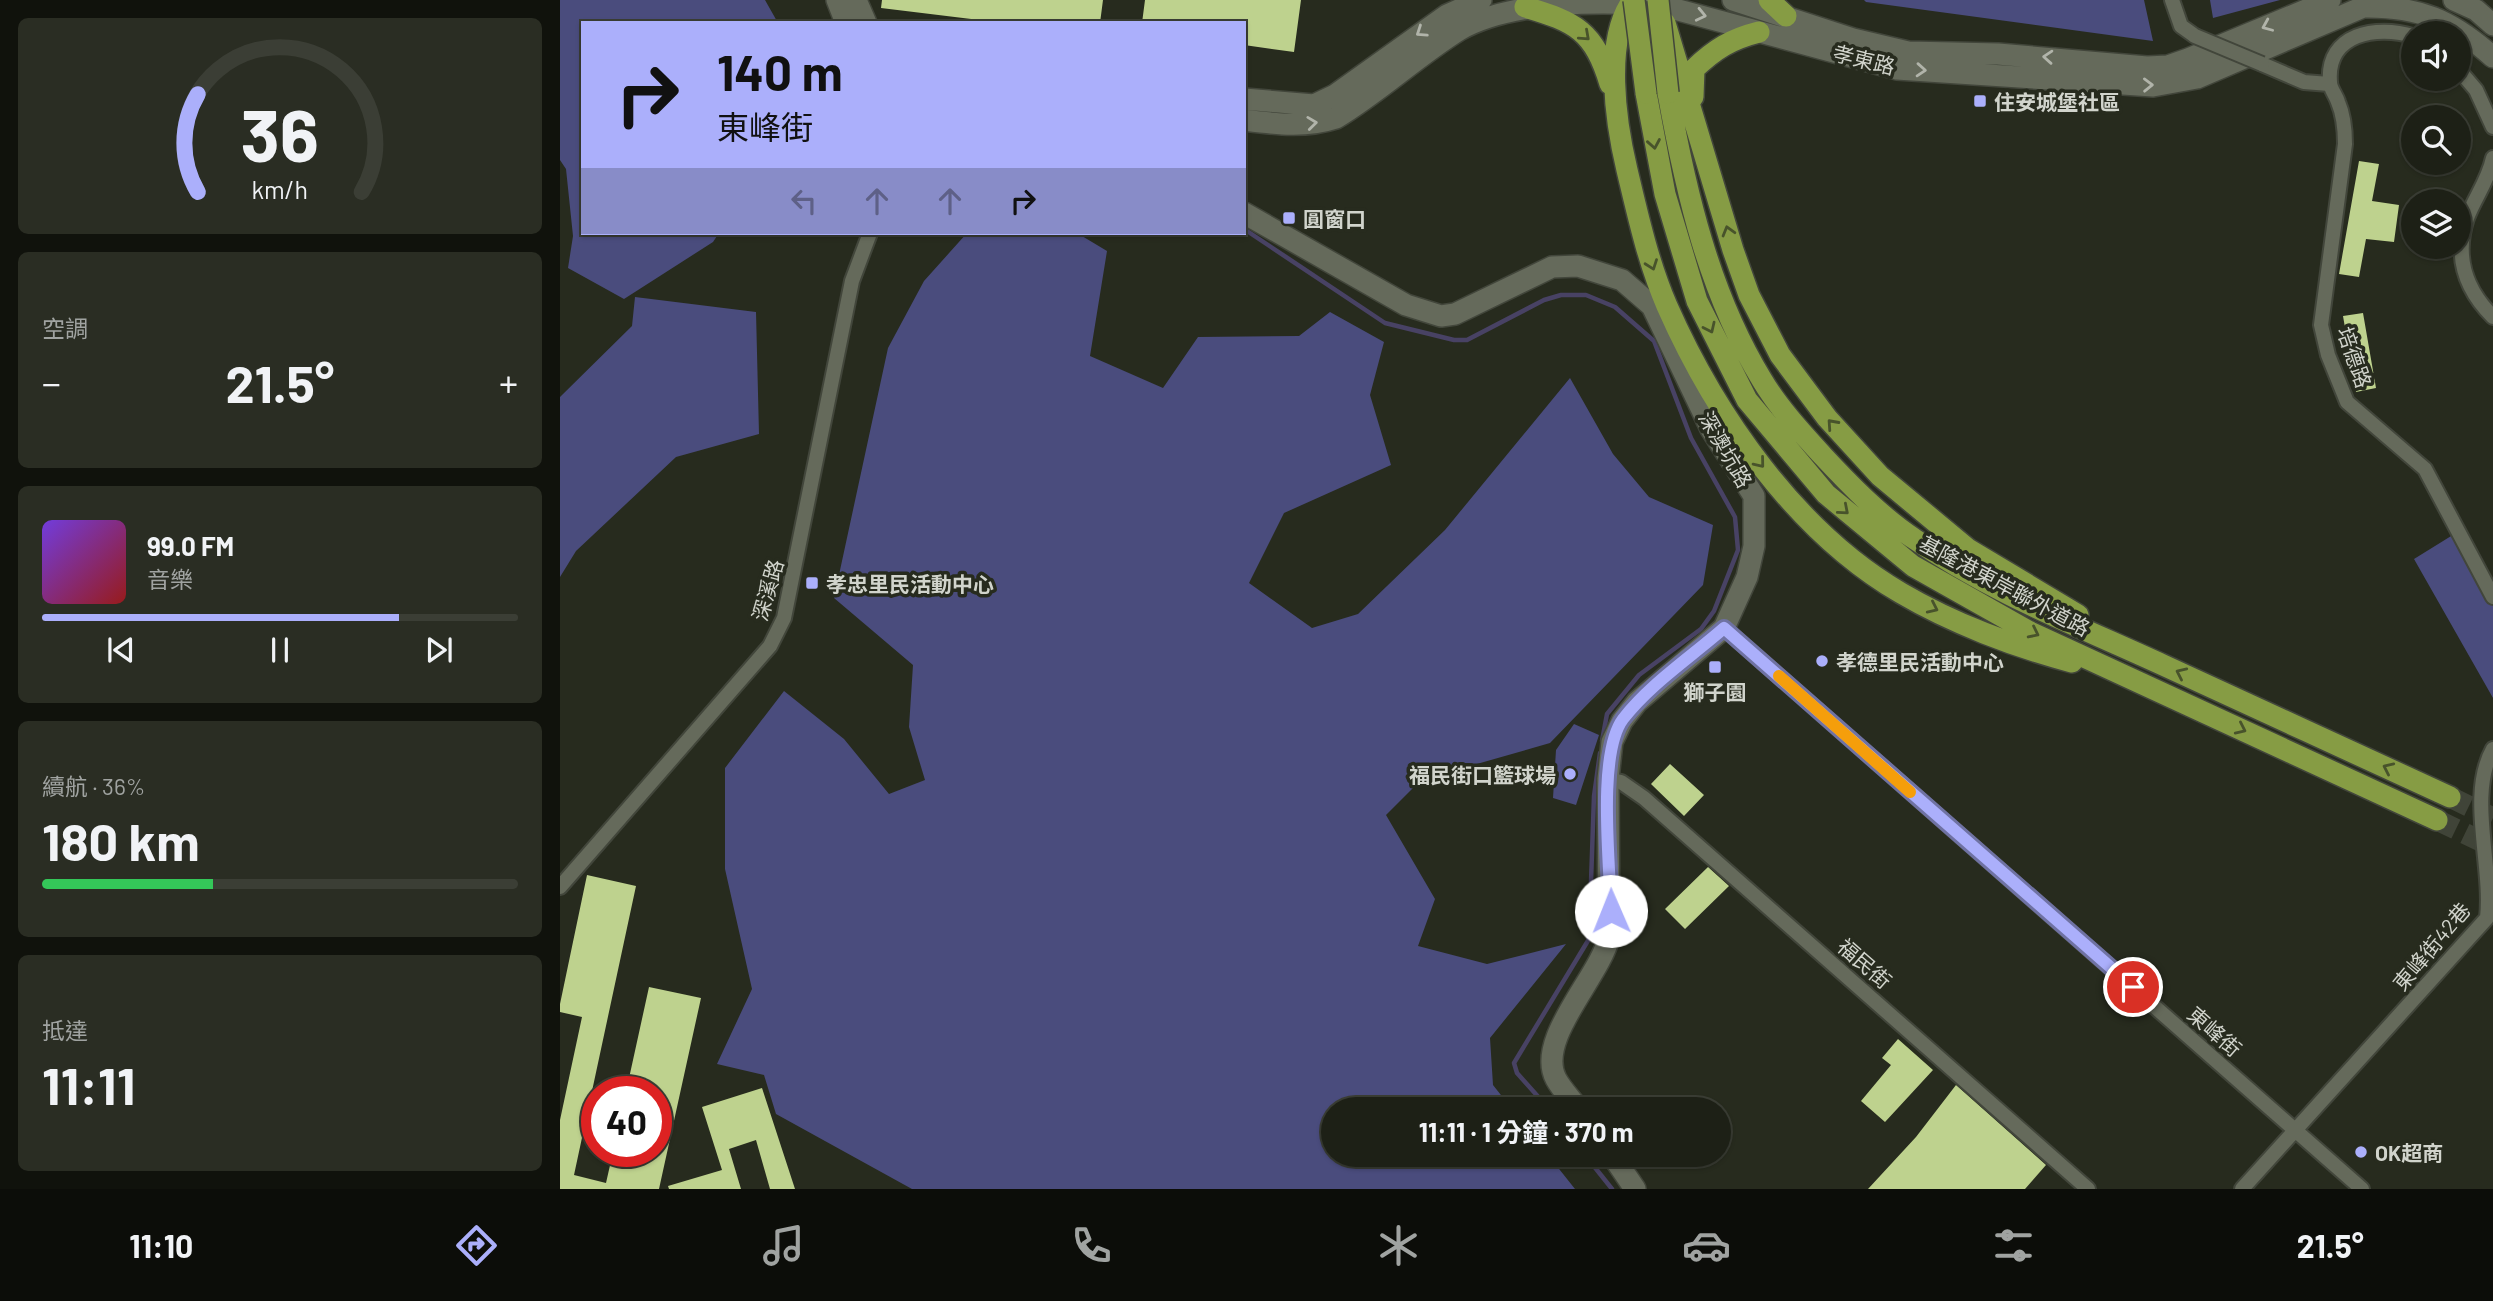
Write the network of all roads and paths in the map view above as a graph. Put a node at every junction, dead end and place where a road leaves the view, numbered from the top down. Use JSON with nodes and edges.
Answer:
{"nodes":[{"id":1,"x":837,"y":0,"type":"edge"},
{"id":2,"x":856,"y":0,"type":"edge"},
{"id":3,"x":1481,"y":0,"type":"edge"},
{"id":4,"x":1733,"y":0,"type":"edge"},
{"id":5,"x":1769,"y":0,"type":"edge"},
{"id":6,"x":2172,"y":0,"type":"edge"},
{"id":7,"x":2330,"y":0,"type":"edge"},
{"id":8,"x":2454,"y":0,"type":"edge"},
{"id":9,"x":1632,"y":1,"type":"edge"},
{"id":10,"x":1657,"y":2,"type":"edge"},
{"id":11,"x":1525,"y":7,"type":"junction"},
{"id":12,"x":1786,"y":16,"type":"junction"},
{"id":13,"x":845,"y":21,"type":"edge"},
{"id":14,"x":865,"y":21,"type":"edge"},
{"id":15,"x":2493,"y":25,"type":"edge"},
{"id":16,"x":1759,"y":32,"type":"junction"},
{"id":17,"x":2401,"y":34,"type":"edge"},
{"id":18,"x":2493,"y":57,"type":"edge"},
{"id":19,"x":2329,"y":84,"type":"junction"},
{"id":20,"x":2471,"y":84,"type":"edge"},
{"id":21,"x":1246,"y":99,"type":"edge"},
{"id":22,"x":1246,"y":120,"type":"edge"},
{"id":23,"x":2493,"y":127,"type":"edge"},
{"id":24,"x":1702,"y":140,"type":"junction"},
{"id":25,"x":1620,"y":144,"type":"junction"},
{"id":26,"x":2493,"y":158,"type":"edge"},
{"id":27,"x":1246,"y":214,"type":"edge"},
{"id":28,"x":869,"y":235,"type":"edge"},
{"id":29,"x":2493,"y":317,"type":"edge"},
{"id":30,"x":2493,"y":597,"type":"edge"},
{"id":31,"x":1724,"y":628,"type":"junction"},
{"id":32,"x":2140,"y":654,"type":"junction"},
{"id":33,"x":2135,"y":680,"type":"junction"},
{"id":34,"x":2493,"y":749,"type":"edge"},
{"id":35,"x":1608,"y":779,"type":"junction"},
{"id":36,"x":2449,"y":797,"type":"tunnel mouth"},
{"id":37,"x":2437,"y":820,"type":"tunnel mouth"},
{"id":38,"x":560,"y":887,"type":"edge"},
{"id":39,"x":1569,"y":1097,"type":"edge"},
{"id":40,"x":2297,"y":1130,"type":"junction"},
{"id":41,"x":1620,"y":1167,"type":"edge"},
{"id":42,"x":1635,"y":1189,"type":"edge"},
{"id":43,"x":2088,"y":1189,"type":"edge"},
{"id":44,"x":2242,"y":1189,"type":"edge"},
{"id":45,"x":2361,"y":1189,"type":"edge"}],
"edges":[{"from":1,"to":13,"type":"main road"},
{"from":2,"to":14,"type":"main road"},
{"from":3,"to":21,"type":"main road","one_way":true},
{"from":4,"to":12,"type":"main road","name":"孝東路"},
{"from":5,"to":12,"type":"highway"},
{"from":6,"to":19,"type":"street","bridge":true},
{"from":7,"to":12,"type":"main road","name":"孝東路","one_way":true},
{"from":8,"to":15,"type":"main road"},
{"from":9,"to":10,"type":"main road","name":"孝東路"},
{"from":9,"to":11,"type":"main road","name":"孝東路"},
{"from":9,"to":25,"type":"highway"},
{"from":9,"to":33,"type":"highway","name":"基隆港東岸聯外道路","one_way":true,"bridge":true},
{"from":10,"to":16,"type":"main road","name":"孝東路","one_way":true},
{"from":10,"to":24,"type":"highway"},
{"from":10,"to":32,"type":"highway","name":"基隆港東岸聯外道路","bridge":true},
{"from":22,"to":11,"type":"main road","name":"孝東路","one_way":true},
{"from":11,"to":25,"type":"highway","one_way":true},
{"from":16,"to":18,"type":"main road","name":"孝東路","one_way":true},
{"from":16,"to":24,"type":"highway"},
{"from":17,"to":19,"type":"street"},
{"from":19,"to":30,"type":"street","name":"培德路"},
{"from":20,"to":23,"type":"street"},
{"from":32,"to":24,"type":"highway","one_way":true},
{"from":25,"to":33,"type":"highway","one_way":true},
{"from":26,"to":29,"type":"street"},
{"from":27,"to":31,"type":"main road","name":"深澳坑路"},
{"from":28,"to":38,"type":"street","name":"深溪路"},
{"from":31,"to":35,"type":"main road","name":"深澳坑路"},
{"from":31,"to":40,"type":"street","name":"東峰街"},
{"from":36,"to":32,"type":"highway","name":"基隆港東岸聯外道路","one_way":true},
{"from":33,"to":37,"type":"highway","name":"基隆港東岸聯外道路","one_way":true},
{"from":34,"to":40,"type":"street","name":"東峰街42巷"},
{"from":35,"to":39,"type":"main road","name":"深澳坑路"},
{"from":35,"to":43,"type":"street","name":"福民街"},
{"from":40,"to":44,"type":"street","name":"東峰街42巷"},
{"from":40,"to":45,"type":"street","name":"東峰街"},
{"from":41,"to":42,"type":"main road"}]}
